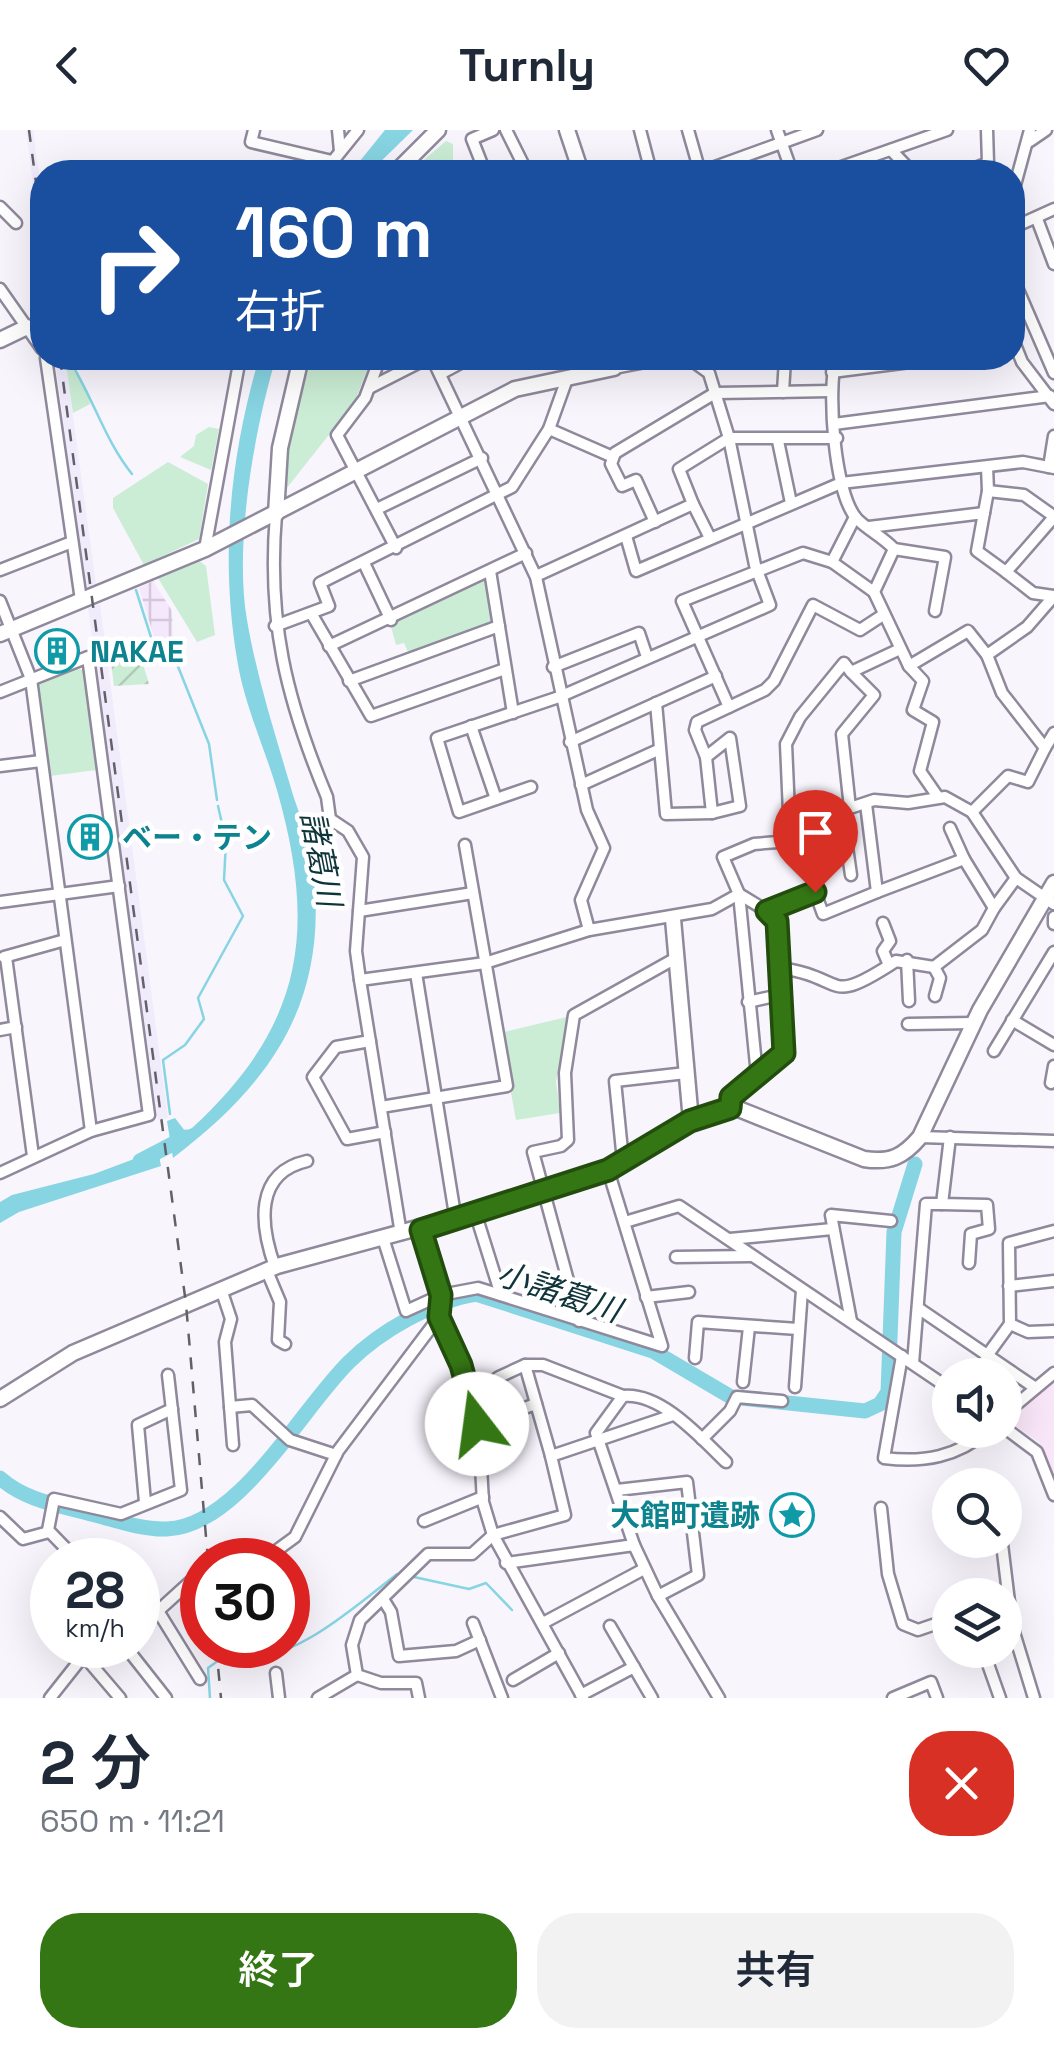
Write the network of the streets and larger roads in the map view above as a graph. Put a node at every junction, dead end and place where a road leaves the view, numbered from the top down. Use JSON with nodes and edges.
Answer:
{"nodes":[{"id":1,"x":254,"y":130,"type":"edge"},
{"id":2,"x":338,"y":130,"type":"edge"},
{"id":3,"x":358,"y":130,"type":"edge"},
{"id":4,"x":438,"y":130,"type":"edge"},
{"id":5,"x":493,"y":130,"type":"edge"},
{"id":6,"x":506,"y":130,"type":"edge"},
{"id":7,"x":568,"y":130,"type":"edge"},
{"id":8,"x":640,"y":130,"type":"edge"},
{"id":9,"x":688,"y":130,"type":"edge"},
{"id":10,"x":777,"y":130,"type":"edge"},
{"id":11,"x":817,"y":130,"type":"edge"},
{"id":12,"x":948,"y":130,"type":"edge"},
{"id":13,"x":987,"y":130,"type":"edge"},
{"id":14,"x":1046,"y":130,"type":"edge"},
{"id":15,"x":1030,"y":135,"type":"edge"},
{"id":16,"x":781,"y":143,"type":"junction"},
{"id":17,"x":340,"y":150,"type":"junction"},
{"id":18,"x":891,"y":150,"type":"junction"},
{"id":19,"x":328,"y":160,"type":"edge"},
{"id":20,"x":333,"y":160,"type":"edge"},
{"id":21,"x":408,"y":160,"type":"edge"},
{"id":22,"x":480,"y":160,"type":"edge"},
{"id":23,"x":521,"y":160,"type":"edge"},
{"id":24,"x":578,"y":160,"type":"edge"},
{"id":25,"x":648,"y":160,"type":"edge"},
{"id":26,"x":697,"y":160,"type":"edge"},
{"id":27,"x":734,"y":160,"type":"edge"},
{"id":28,"x":787,"y":160,"type":"edge"},
{"id":29,"x":866,"y":160,"type":"edge"},
{"id":30,"x":901,"y":160,"type":"edge"},
{"id":31,"x":988,"y":160,"type":"edge"},
{"id":32,"x":1023,"y":160,"type":"edge"},
{"id":33,"x":0,"y":207,"type":"edge"},
{"id":34,"x":1054,"y":209,"type":"edge"},
{"id":35,"x":1037,"y":219,"type":"junction"},
{"id":36,"x":16,"y":223,"type":"dead end"},
{"id":37,"x":1025,"y":223,"type":"edge"},
{"id":38,"x":1054,"y":264,"type":"edge"},
{"id":39,"x":0,"y":289,"type":"edge"},
{"id":40,"x":1025,"y":306,"type":"edge"},
{"id":41,"x":27,"y":328,"type":"junction"},
{"id":42,"x":30,"y":332,"type":"edge"},
{"id":43,"x":0,"y":340,"type":"edge"},
{"id":44,"x":1025,"y":360,"type":"edge"},
{"id":45,"x":48,"y":370,"type":"edge"},
{"id":46,"x":238,"y":370,"type":"edge"},
{"id":47,"x":298,"y":370,"type":"edge"},
{"id":48,"x":376,"y":370,"type":"edge"},
{"id":49,"x":406,"y":370,"type":"edge"},
{"id":50,"x":438,"y":370,"type":"edge"},
{"id":51,"x":448,"y":370,"type":"edge"},
{"id":52,"x":589,"y":370,"type":"edge"},
{"id":53,"x":705,"y":370,"type":"edge"},
{"id":54,"x":784,"y":370,"type":"edge"},
{"id":55,"x":848,"y":370,"type":"edge"},
{"id":56,"x":832,"y":372,"type":"joint"},
{"id":57,"x":1054,"y":372,"type":"edge"},
{"id":58,"x":440,"y":374,"type":"junction"},
{"id":59,"x":568,"y":376,"type":"junction"},
{"id":60,"x":370,"y":388,"type":"junction"},
{"id":61,"x":830,"y":391,"type":"junction"},
{"id":62,"x":783,"y":392,"type":"junction"},
{"id":63,"x":715,"y":394,"type":"junction"},
{"id":64,"x":1052,"y":400,"type":"edge"},
{"id":65,"x":461,"y":416,"type":"junction"},
{"id":66,"x":834,"y":424,"type":"junction"},
{"id":67,"x":548,"y":429,"type":"junction"},
{"id":68,"x":1054,"y":436,"type":"edge"},
{"id":69,"x":729,"y":438,"type":"junction"},
{"id":70,"x":837,"y":438,"type":"junction"},
{"id":71,"x":778,"y":440,"type":"junction"},
{"id":72,"x":614,"y":457,"type":"junction"},
{"id":73,"x":482,"y":458,"type":"junction"},
{"id":74,"x":987,"y":466,"type":"junction"},
{"id":75,"x":1052,"y":468,"type":"edge"},
{"id":76,"x":356,"y":473,"type":"junction"},
{"id":77,"x":841,"y":483,"type":"junction"},
{"id":78,"x":988,"y":491,"type":"junction"},
{"id":79,"x":500,"y":495,"type":"junction"},
{"id":80,"x":791,"y":503,"type":"junction"},
{"id":81,"x":693,"y":504,"type":"junction"},
{"id":82,"x":379,"y":508,"type":"junction"},
{"id":83,"x":984,"y":513,"type":"junction"},
{"id":84,"x":271,"y":516,"type":"junction"},
{"id":85,"x":855,"y":516,"type":"junction"},
{"id":86,"x":1053,"y":516,"type":"edge"},
{"id":87,"x":654,"y":522,"type":"junction"},
{"id":88,"x":748,"y":522,"type":"junction"},
{"id":89,"x":869,"y":528,"type":"junction"},
{"id":90,"x":626,"y":536,"type":"junction"},
{"id":91,"x":710,"y":538,"type":"junction"},
{"id":92,"x":72,"y":542,"type":"junction"},
{"id":93,"x":210,"y":546,"type":"junction"},
{"id":94,"x":396,"y":548,"type":"junction"},
{"id":95,"x":894,"y":549,"type":"junction"},
{"id":96,"x":526,"y":552,"type":"junction"},
{"id":97,"x":364,"y":562,"type":"junction"},
{"id":98,"x":832,"y":562,"type":"junction"},
{"id":99,"x":756,"y":569,"type":"junction"},
{"id":100,"x":0,"y":570,"type":"edge"},
{"id":101,"x":490,"y":570,"type":"junction"},
{"id":102,"x":1006,"y":572,"type":"junction"},
{"id":103,"x":536,"y":576,"type":"junction"},
{"id":104,"x":874,"y":592,"type":"junction"},
{"id":105,"x":1054,"y":596,"type":"edge"},
{"id":106,"x":80,"y":600,"type":"junction"},
{"id":107,"x":0,"y":601,"type":"edge"},
{"id":108,"x":935,"y":611,"type":"dead end"},
{"id":109,"x":311,"y":613,"type":"junction"},
{"id":110,"x":882,"y":615,"type":"junction"},
{"id":111,"x":391,"y":620,"type":"junction"},
{"id":112,"x":275,"y":626,"type":"junction"},
{"id":113,"x":499,"y":626,"type":"junction"},
{"id":114,"x":5,"y":631,"type":"edge"},
{"id":115,"x":698,"y":636,"type":"junction"},
{"id":116,"x":330,"y":646,"type":"junction"},
{"id":117,"x":900,"y":649,"type":"junction"},
{"id":118,"x":987,"y":655,"type":"junction"},
{"id":119,"x":647,"y":657,"type":"junction"},
{"id":120,"x":909,"y":666,"type":"junction"},
{"id":121,"x":554,"y":667,"type":"junction"},
{"id":122,"x":506,"y":669,"type":"junction"},
{"id":123,"x":851,"y":672,"type":"junction"},
{"id":124,"x":716,"y":676,"type":"junction"},
{"id":125,"x":30,"y":679,"type":"junction"},
{"id":126,"x":349,"y":681,"type":"junction"},
{"id":127,"x":0,"y":692,"type":"edge"},
{"id":128,"x":560,"y":697,"type":"junction"},
{"id":129,"x":656,"y":703,"type":"junction"},
{"id":130,"x":729,"y":707,"type":"junction"},
{"id":131,"x":513,"y":713,"type":"junction"},
{"id":132,"x":471,"y":726,"type":"junction"},
{"id":133,"x":1054,"y":734,"type":"edge"},
{"id":134,"x":570,"y":742,"type":"junction"},
{"id":135,"x":1045,"y":748,"type":"junction"},
{"id":136,"x":658,"y":750,"type":"junction"},
{"id":137,"x":706,"y":757,"type":"junction"},
{"id":138,"x":41,"y":761,"type":"junction"},
{"id":139,"x":0,"y":766,"type":"edge"},
{"id":140,"x":580,"y":785,"type":"junction"},
{"id":141,"x":531,"y":787,"type":"dead end"},
{"id":142,"x":938,"y":797,"type":"junction"},
{"id":143,"x":496,"y":799,"type":"junction"},
{"id":144,"x":866,"y":804,"type":"junction"},
{"id":145,"x":850,"y":808,"type":"junction"},
{"id":146,"x":712,"y":812,"type":"junction"},
{"id":147,"x":972,"y":812,"type":"junction"},
{"id":148,"x":820,"y":818,"type":"junction"},
{"id":149,"x":950,"y":828,"type":"dead end"},
{"id":150,"x":790,"y":835,"type":"junction"},
{"id":151,"x":465,"y":845,"type":"dead end"},
{"id":152,"x":964,"y":859,"type":"junction"},
{"id":153,"x":850,"y":874,"type":"dead end"},
{"id":154,"x":1016,"y":878,"type":"junction"},
{"id":155,"x":119,"y":886,"type":"junction"},
{"id":156,"x":0,"y":888,"type":"edge"},
{"id":157,"x":877,"y":892,"type":"junction"},
{"id":158,"x":58,"y":893,"type":"junction"},
{"id":159,"x":474,"y":893,"type":"junction"},
{"id":160,"x":739,"y":894,"type":"junction"},
{"id":161,"x":1051,"y":895,"type":"edge"},
{"id":162,"x":1,"y":902,"type":"edge"},
{"id":163,"x":994,"y":908,"type":"junction"},
{"id":164,"x":767,"y":911,"type":"junction"},
{"id":165,"x":358,"y":912,"type":"junction"},
{"id":166,"x":1054,"y":917,"type":"edge"},
{"id":167,"x":673,"y":919,"type":"junction"},
{"id":168,"x":884,"y":924,"type":"dead end"},
{"id":169,"x":1054,"y":924,"type":"edge"},
{"id":170,"x":589,"y":930,"type":"junction"},
{"id":171,"x":65,"y":940,"type":"junction"},
{"id":172,"x":1054,"y":952,"type":"edge"},
{"id":173,"x":3,"y":958,"type":"edge"},
{"id":174,"x":676,"y":958,"type":"junction"},
{"id":175,"x":907,"y":960,"type":"junction"},
{"id":176,"x":485,"y":963,"type":"junction"},
{"id":177,"x":889,"y":965,"type":"junction"},
{"id":178,"x":934,"y":967,"type":"junction"},
{"id":179,"x":778,"y":968,"type":"junction"},
{"id":180,"x":416,"y":973,"type":"junction"},
{"id":181,"x":360,"y":980,"type":"junction"},
{"id":182,"x":779,"y":995,"type":"junction"},
{"id":183,"x":935,"y":996,"type":"dead end"},
{"id":184,"x":909,"y":1000,"type":"dead end"},
{"id":185,"x":748,"y":1002,"type":"junction"},
{"id":186,"x":1012,"y":1020,"type":"junction"},
{"id":187,"x":973,"y":1023,"type":"junction"},
{"id":188,"x":908,"y":1024,"type":"dead end"},
{"id":189,"x":16,"y":1027,"type":"junction"},
{"id":190,"x":0,"y":1030,"type":"edge"},
{"id":191,"x":370,"y":1040,"type":"junction"},
{"id":192,"x":1054,"y":1044,"type":"edge"},
{"id":193,"x":994,"y":1051,"type":"dead end"},
{"id":194,"x":1054,"y":1066,"type":"edge"},
{"id":195,"x":686,"y":1073,"type":"junction"},
{"id":196,"x":757,"y":1075,"type":"junction"},
{"id":197,"x":1051,"y":1083,"type":"dead end"},
{"id":198,"x":436,"y":1098,"type":"junction"},
{"id":199,"x":381,"y":1107,"type":"junction"},
{"id":200,"x":730,"y":1108,"type":"junction"},
{"id":201,"x":690,"y":1121,"type":"junction"},
{"id":202,"x":91,"y":1132,"type":"junction"},
{"id":203,"x":385,"y":1132,"type":"junction"},
{"id":204,"x":920,"y":1137,"type":"junction"},
{"id":205,"x":950,"y":1137,"type":"junction"},
{"id":206,"x":1054,"y":1140,"type":"edge"},
{"id":207,"x":33,"y":1156,"type":"junction"},
{"id":208,"x":307,"y":1161,"type":"dead end"},
{"id":209,"x":623,"y":1161,"type":"junction"},
{"id":210,"x":608,"y":1170,"type":"junction"},
{"id":211,"x":0,"y":1173,"type":"edge"},
{"id":212,"x":543,"y":1194,"type":"junction"},
{"id":213,"x":942,"y":1204,"type":"junction"},
{"id":214,"x":476,"y":1215,"type":"junction"},
{"id":215,"x":456,"y":1221,"type":"junction"},
{"id":216,"x":891,"y":1221,"type":"dead end"},
{"id":217,"x":625,"y":1222,"type":"junction"},
{"id":218,"x":832,"y":1229,"type":"junction"},
{"id":219,"x":421,"y":1230,"type":"junction"},
{"id":220,"x":1054,"y":1231,"type":"edge"},
{"id":221,"x":400,"y":1234,"type":"junction"},
{"id":222,"x":384,"y":1238,"type":"junction"},
{"id":223,"x":730,"y":1239,"type":"junction"},
{"id":224,"x":752,"y":1256,"type":"junction"},
{"id":225,"x":676,"y":1257,"type":"dead end"},
{"id":226,"x":969,"y":1263,"type":"dead end"},
{"id":227,"x":271,"y":1269,"type":"junction"},
{"id":228,"x":1054,"y":1282,"type":"edge"},
{"id":229,"x":1010,"y":1286,"type":"junction"},
{"id":230,"x":221,"y":1290,"type":"junction"},
{"id":231,"x":802,"y":1290,"type":"junction"},
{"id":232,"x":688,"y":1292,"type":"dead end"},
{"id":233,"x":501,"y":1294,"type":"junction"},
{"id":234,"x":441,"y":1295,"type":"junction"},
{"id":235,"x":646,"y":1298,"type":"junction"},
{"id":236,"x":918,"y":1308,"type":"junction"},
{"id":237,"x":439,"y":1316,"type":"junction"},
{"id":238,"x":579,"y":1321,"type":"junction"},
{"id":239,"x":851,"y":1321,"type":"junction"},
{"id":240,"x":1010,"y":1324,"type":"junction"},
{"id":241,"x":749,"y":1327,"type":"junction"},
{"id":242,"x":798,"y":1329,"type":"junction"},
{"id":243,"x":1054,"y":1331,"type":"edge"},
{"id":244,"x":285,"y":1344,"type":"dead end"},
{"id":245,"x":902,"y":1356,"type":"junction"},
{"id":246,"x":986,"y":1357,"type":"junction"},
{"id":247,"x":694,"y":1358,"type":"dead end"},
{"id":248,"x":913,"y":1363,"type":"junction"},
{"id":249,"x":525,"y":1365,"type":"junction"},
{"id":250,"x":1054,"y":1373,"type":"edge"},
{"id":251,"x":168,"y":1375,"type":"dead end"},
{"id":252,"x":932,"y":1376,"type":"edge"},
{"id":253,"x":744,"y":1382,"type":"dead end"},
{"id":254,"x":795,"y":1387,"type":"dead end"},
{"id":255,"x":1034,"y":1387,"type":"junction"},
{"id":256,"x":623,"y":1396,"type":"junction"},
{"id":257,"x":1022,"y":1398,"type":"edge"},
{"id":258,"x":0,"y":1399,"type":"edge"},
{"id":259,"x":470,"y":1400,"type":"junction"},
{"id":260,"x":782,"y":1401,"type":"dead end"},
{"id":261,"x":536,"y":1404,"type":"junction"},
{"id":262,"x":230,"y":1407,"type":"junction"},
{"id":263,"x":172,"y":1409,"type":"junction"},
{"id":264,"x":673,"y":1415,"type":"junction"},
{"id":265,"x":477,"y":1424,"type":"junction"},
{"id":266,"x":599,"y":1438,"type":"junction"},
{"id":267,"x":702,"y":1439,"type":"junction"},
{"id":268,"x":1022,"y":1441,"type":"edge"},
{"id":269,"x":233,"y":1444,"type":"dead end"},
{"id":270,"x":964,"y":1448,"type":"edge"},
{"id":271,"x":336,"y":1455,"type":"junction"},
{"id":272,"x":551,"y":1456,"type":"junction"},
{"id":273,"x":726,"y":1462,"type":"dead end"},
{"id":274,"x":618,"y":1490,"type":"junction"},
{"id":275,"x":1054,"y":1495,"type":"edge"},
{"id":276,"x":483,"y":1498,"type":"junction"},
{"id":277,"x":145,"y":1502,"type":"junction"},
{"id":278,"x":880,"y":1508,"type":"dead end"},
{"id":279,"x":0,"y":1517,"type":"edge"},
{"id":280,"x":424,"y":1521,"type":"dead end"},
{"id":281,"x":50,"y":1532,"type":"junction"},
{"id":282,"x":493,"y":1535,"type":"junction"},
{"id":283,"x":56,"y":1538,"type":"edge"},
{"id":284,"x":294,"y":1538,"type":"edge"},
{"id":285,"x":634,"y":1544,"type":"junction"},
{"id":286,"x":1004,"y":1558,"type":"edge"},
{"id":287,"x":506,"y":1563,"type":"junction"},
{"id":288,"x":644,"y":1569,"type":"junction"},
{"id":289,"x":180,"y":1591,"type":"edge"},
{"id":290,"x":658,"y":1596,"type":"junction"},
{"id":291,"x":383,"y":1598,"type":"junction"},
{"id":292,"x":160,"y":1609,"type":"edge"},
{"id":293,"x":160,"y":1614,"type":"edge"},
{"id":294,"x":542,"y":1622,"type":"junction"},
{"id":295,"x":474,"y":1623,"type":"dead end"},
{"id":296,"x":932,"y":1625,"type":"edge"},
{"id":297,"x":610,"y":1626,"type":"dead end"},
{"id":298,"x":480,"y":1640,"type":"junction"},
{"id":299,"x":560,"y":1652,"type":"junction"},
{"id":300,"x":634,"y":1667,"type":"junction"},
{"id":301,"x":75,"y":1668,"type":"edge"},
{"id":302,"x":95,"y":1668,"type":"edge"},
{"id":303,"x":142,"y":1668,"type":"edge"},
{"id":304,"x":989,"y":1668,"type":"edge"},
{"id":305,"x":276,"y":1672,"type":"dead end"},
{"id":306,"x":358,"y":1675,"type":"junction"},
{"id":307,"x":200,"y":1679,"type":"dead end"},
{"id":308,"x":512,"y":1680,"type":"dead end"},
{"id":309,"x":581,"y":1697,"type":"edge"},
{"id":310,"x":50,"y":1698,"type":"edge"},
{"id":311,"x":120,"y":1698,"type":"edge"},
{"id":312,"x":166,"y":1698,"type":"edge"},
{"id":313,"x":279,"y":1698,"type":"edge"},
{"id":314,"x":320,"y":1698,"type":"edge"},
{"id":315,"x":420,"y":1698,"type":"edge"},
{"id":316,"x":502,"y":1698,"type":"edge"},
{"id":317,"x":652,"y":1698,"type":"edge"},
{"id":318,"x":719,"y":1698,"type":"edge"},
{"id":319,"x":893,"y":1698,"type":"edge"},
{"id":320,"x":937,"y":1698,"type":"edge"},
{"id":321,"x":1000,"y":1698,"type":"edge"},
{"id":322,"x":1034,"y":1698,"type":"edge"}],
"edges":[{"from":1,"to":19,"type":"street"},
{"from":2,"to":17,"type":"street"},
{"from":3,"to":17,"type":"street"},
{"from":4,"to":21,"type":"street"},
{"from":5,"to":22,"type":"street"},
{"from":6,"to":23,"type":"street"},
{"from":7,"to":24,"type":"street"},
{"from":8,"to":25,"type":"street"},
{"from":9,"to":26,"type":"street"},
{"from":10,"to":16,"type":"street"},
{"from":11,"to":16,"type":"street"},
{"from":12,"to":18,"type":"street"},
{"from":13,"to":31,"type":"street"},
{"from":14,"to":15,"type":"street"},
{"from":15,"to":32,"type":"street"},
{"from":16,"to":27,"type":"street"},
{"from":16,"to":28,"type":"street"},
{"from":17,"to":20,"type":"street"},
{"from":18,"to":29,"type":"street"},
{"from":18,"to":30,"type":"street"},
{"from":33,"to":36,"type":"street"},
{"from":34,"to":35,"type":"street"},
{"from":35,"to":37,"type":"street"},
{"from":35,"to":38,"type":"street"},
{"from":39,"to":41,"type":"street"},
{"from":40,"to":57,"type":"street"},
{"from":41,"to":42,"type":"street"},
{"from":41,"to":43,"type":"street"},
{"from":44,"to":64,"type":"street"},
{"from":45,"to":92,"type":"street"},
{"from":46,"to":93,"type":"street"},
{"from":47,"to":84,"type":"street"},
{"from":48,"to":60,"type":"street"},
{"from":49,"to":60,"type":"street"},
{"from":50,"to":58,"type":"street"},
{"from":51,"to":58,"type":"street"},
{"from":52,"to":59,"type":"street"},
{"from":53,"to":63,"type":"street"},
{"from":54,"to":62,"type":"street"},
{"from":55,"to":56,"type":"street"},
{"from":56,"to":61,"type":"street"},
{"from":58,"to":65,"type":"street"},
{"from":59,"to":65,"type":"street"},
{"from":59,"to":67,"type":"street"},
{"from":60,"to":76,"type":"street"},
{"from":61,"to":62,"type":"street"},
{"from":61,"to":66,"type":"street"},
{"from":62,"to":63,"type":"street"},
{"from":63,"to":69,"type":"street"},
{"from":63,"to":72,"type":"street"},
{"from":64,"to":66,"type":"street"},
{"from":65,"to":73,"type":"street"},
{"from":65,"to":76,"type":"street"},
{"from":66,"to":70,"type":"street"},
{"from":67,"to":72,"type":"street"},
{"from":67,"to":79,"type":"street"},
{"from":68,"to":75,"type":"street"},
{"from":69,"to":71,"type":"street"},
{"from":69,"to":81,"type":"street"},
{"from":69,"to":88,"type":"street"},
{"from":70,"to":71,"type":"street"},
{"from":70,"to":77,"type":"street"},
{"from":71,"to":80,"type":"street"},
{"from":72,"to":87,"type":"street"},
{"from":73,"to":79,"type":"street"},
{"from":73,"to":82,"type":"street"},
{"from":74,"to":75,"type":"street"},
{"from":74,"to":77,"type":"street"},
{"from":74,"to":78,"type":"street"},
{"from":76,"to":82,"type":"street"},
{"from":76,"to":84,"type":"street"},
{"from":77,"to":80,"type":"street"},
{"from":77,"to":85,"type":"street"},
{"from":78,"to":83,"type":"street"},
{"from":78,"to":86,"type":"street"},
{"from":79,"to":94,"type":"street"},
{"from":79,"to":96,"type":"street"},
{"from":80,"to":88,"type":"street"},
{"from":81,"to":87,"type":"street"},
{"from":81,"to":91,"type":"street"},
{"from":82,"to":94,"type":"street"},
{"from":83,"to":89,"type":"street"},
{"from":83,"to":102,"type":"street"},
{"from":84,"to":93,"type":"street"},
{"from":84,"to":112,"type":"street"},
{"from":85,"to":89,"type":"street"},
{"from":85,"to":98,"type":"street"},
{"from":86,"to":102,"type":"street"},
{"from":87,"to":90,"type":"street"},
{"from":88,"to":91,"type":"street"},
{"from":88,"to":99,"type":"street"},
{"from":89,"to":95,"type":"street"},
{"from":90,"to":91,"type":"street"},
{"from":90,"to":103,"type":"street"},
{"from":92,"to":100,"type":"street"},
{"from":92,"to":106,"type":"street"},
{"from":93,"to":106,"type":"street"},
{"from":94,"to":97,"type":"street"},
{"from":95,"to":104,"type":"street"},
{"from":95,"to":108,"type":"street"},
{"from":96,"to":101,"type":"street"},
{"from":96,"to":103,"type":"street"},
{"from":97,"to":109,"type":"street"},
{"from":97,"to":111,"type":"street"},
{"from":98,"to":99,"type":"street"},
{"from":98,"to":104,"type":"street"},
{"from":99,"to":115,"type":"street"},
{"from":99,"to":115,"type":"street"},
{"from":101,"to":111,"type":"street"},
{"from":101,"to":113,"type":"street"},
{"from":102,"to":105,"type":"street"},
{"from":103,"to":121,"type":"street"},
{"from":104,"to":110,"type":"street"},
{"from":105,"to":118,"type":"street"},
{"from":106,"to":114,"type":"street"},
{"from":107,"to":114,"type":"street"},
{"from":109,"to":112,"type":"street"},
{"from":109,"to":116,"type":"street"},
{"from":110,"to":117,"type":"street"},
{"from":110,"to":130,"type":"street"},
{"from":111,"to":116,"type":"street"},
{"from":112,"to":165,"type":"street"},
{"from":113,"to":122,"type":"street"},
{"from":113,"to":126,"type":"street"},
{"from":114,"to":125,"type":"street"},
{"from":115,"to":119,"type":"street"},
{"from":115,"to":124,"type":"street"},
{"from":116,"to":126,"type":"street"},
{"from":117,"to":120,"type":"street"},
{"from":117,"to":123,"type":"street"},
{"from":118,"to":120,"type":"street"},
{"from":118,"to":135,"type":"street"},
{"from":119,"to":121,"type":"street"},
{"from":119,"to":128,"type":"street"},
{"from":120,"to":142,"type":"street"},
{"from":121,"to":128,"type":"street"},
{"from":122,"to":126,"type":"street"},
{"from":122,"to":131,"type":"street"},
{"from":123,"to":145,"type":"street"},
{"from":123,"to":150,"type":"street"},
{"from":124,"to":129,"type":"street"},
{"from":124,"to":130,"type":"street"},
{"from":125,"to":127,"type":"street"},
{"from":125,"to":138,"type":"street"},
{"from":125,"to":155,"type":"street"},
{"from":128,"to":131,"type":"street"},
{"from":128,"to":134,"type":"street"},
{"from":129,"to":134,"type":"street"},
{"from":129,"to":136,"type":"street"},
{"from":130,"to":137,"type":"street"},
{"from":131,"to":132,"type":"street"},
{"from":132,"to":143,"type":"street"},
{"from":132,"to":143,"type":"street"},
{"from":133,"to":135,"type":"street"},
{"from":134,"to":140,"type":"street"},
{"from":135,"to":147,"type":"street"},
{"from":136,"to":140,"type":"street"},
{"from":136,"to":146,"type":"street"},
{"from":137,"to":146,"type":"street"},
{"from":137,"to":146,"type":"street"},
{"from":138,"to":139,"type":"street"},
{"from":138,"to":158,"type":"street"},
{"from":140,"to":170,"type":"street"},
{"from":141,"to":143,"type":"street"},
{"from":142,"to":144,"type":"street"},
{"from":142,"to":147,"type":"street"},
{"from":144,"to":145,"type":"street"},
{"from":144,"to":157,"type":"street"},
{"from":145,"to":148,"type":"street"},
{"from":147,"to":154,"type":"street"},
{"from":148,"to":150,"type":"street"},
{"from":148,"to":153,"type":"street"},
{"from":149,"to":152,"type":"street"},
{"from":150,"to":160,"type":"street"},
{"from":151,"to":159,"type":"street"},
{"from":152,"to":157,"type":"street"},
{"from":152,"to":163,"type":"street"},
{"from":154,"to":161,"type":"street"},
{"from":154,"to":163,"type":"street"},
{"from":155,"to":158,"type":"street"},
{"from":155,"to":202,"type":"street"},
{"from":156,"to":162,"type":"street"},
{"from":157,"to":164,"type":"street"},
{"from":158,"to":162,"type":"street"},
{"from":158,"to":171,"type":"street"},
{"from":159,"to":165,"type":"street"},
{"from":159,"to":176,"type":"street"},
{"from":160,"to":164,"type":"street"},
{"from":160,"to":167,"type":"street"},
{"from":160,"to":185,"type":"street"},
{"from":161,"to":187,"type":"street"},
{"from":163,"to":178,"type":"street"},
{"from":164,"to":179,"type":"street"},
{"from":165,"to":181,"type":"street"},
{"from":166,"to":169,"type":"street"},
{"from":167,"to":170,"type":"street"},
{"from":167,"to":174,"type":"street"},
{"from":168,"to":177,"type":"street"},
{"from":170,"to":176,"type":"street"},
{"from":171,"to":173,"type":"street"},
{"from":171,"to":202,"type":"street"},
{"from":172,"to":186,"type":"street"},
{"from":173,"to":189,"type":"street"},
{"from":174,"to":195,"type":"street"},
{"from":174,"to":212,"type":"street"},
{"from":175,"to":177,"type":"street"},
{"from":175,"to":178,"type":"street"},
{"from":175,"to":184,"type":"street"},
{"from":176,"to":180,"type":"street"},
{"from":176,"to":198,"type":"street"},
{"from":177,"to":179,"type":"street"},
{"from":178,"to":183,"type":"street"},
{"from":179,"to":182,"type":"street"},
{"from":180,"to":181,"type":"street"},
{"from":180,"to":198,"type":"street"},
{"from":181,"to":191,"type":"street"},
{"from":182,"to":185,"type":"street"},
{"from":182,"to":196,"type":"street"},
{"from":185,"to":196,"type":"street"},
{"from":186,"to":192,"type":"street"},
{"from":186,"to":193,"type":"street"},
{"from":187,"to":188,"type":"street"},
{"from":187,"to":204,"type":"street"},
{"from":189,"to":190,"type":"street"},
{"from":189,"to":207,"type":"street"},
{"from":191,"to":199,"type":"street"},
{"from":191,"to":203,"type":"street"},
{"from":194,"to":197,"type":"street"},
{"from":195,"to":201,"type":"street"},
{"from":195,"to":209,"type":"street"},
{"from":196,"to":200,"type":"street"},
{"from":198,"to":199,"type":"street"},
{"from":198,"to":215,"type":"street"},
{"from":199,"to":203,"type":"street"},
{"from":200,"to":201,"type":"street"},
{"from":200,"to":204,"type":"street"},
{"from":201,"to":209,"type":"street"},
{"from":202,"to":207,"type":"street"},
{"from":203,"to":221,"type":"street"},
{"from":204,"to":205,"type":"street"},
{"from":205,"to":206,"type":"street"},
{"from":205,"to":213,"type":"street"},
{"from":207,"to":211,"type":"street"},
{"from":208,"to":227,"type":"street"},
{"from":209,"to":210,"type":"street"},
{"from":210,"to":212,"type":"street"},
{"from":210,"to":217,"type":"street"},
{"from":212,"to":214,"type":"street"},
{"from":212,"to":238,"type":"street"},
{"from":213,"to":226,"type":"street"},
{"from":213,"to":236,"type":"street"},
{"from":214,"to":215,"type":"street"},
{"from":214,"to":233,"type":"street"},
{"from":215,"to":219,"type":"street"},
{"from":216,"to":218,"type":"street"},
{"from":217,"to":223,"type":"street"},
{"from":217,"to":235,"type":"street"},
{"from":218,"to":223,"type":"street"},
{"from":218,"to":239,"type":"street"},
{"from":219,"to":221,"type":"street"},
{"from":219,"to":234,"type":"street"},
{"from":220,"to":229,"type":"street"},
{"from":221,"to":222,"type":"street"},
{"from":222,"to":227,"type":"street"},
{"from":222,"to":234,"type":"street"},
{"from":223,"to":224,"type":"street"},
{"from":224,"to":225,"type":"street"},
{"from":224,"to":231,"type":"street"},
{"from":227,"to":230,"type":"street"},
{"from":227,"to":244,"type":"street"},
{"from":228,"to":229,"type":"street"},
{"from":229,"to":240,"type":"street"},
{"from":230,"to":258,"type":"street"},
{"from":230,"to":262,"type":"street"},
{"from":231,"to":239,"type":"street"},
{"from":231,"to":242,"type":"street"},
{"from":232,"to":235,"type":"street"},
{"from":233,"to":234,"type":"street"},
{"from":233,"to":238,"type":"street"},
{"from":234,"to":237,"type":"street"},
{"from":235,"to":238,"type":"street"},
{"from":236,"to":246,"type":"street"},
{"from":236,"to":248,"type":"street"},
{"from":237,"to":259,"type":"street"},
{"from":237,"to":271,"type":"street"},
{"from":239,"to":245,"type":"street"},
{"from":240,"to":243,"type":"street"},
{"from":240,"to":246,"type":"street"},
{"from":241,"to":242,"type":"street"},
{"from":241,"to":247,"type":"street"},
{"from":241,"to":253,"type":"street"},
{"from":242,"to":254,"type":"street"},
{"from":245,"to":248,"type":"street"},
{"from":245,"to":270,"type":"street"},
{"from":246,"to":255,"type":"street"},
{"from":248,"to":252,"type":"street"},
{"from":249,"to":256,"type":"street"},
{"from":249,"to":259,"type":"street"},
{"from":249,"to":261,"type":"street"},
{"from":250,"to":255,"type":"street"},
{"from":251,"to":263,"type":"street"},
{"from":255,"to":257,"type":"street"},
{"from":256,"to":264,"type":"street"},
{"from":256,"to":266,"type":"street"},
{"from":259,"to":265,"type":"street"},
{"from":260,"to":267,"type":"street"},
{"from":261,"to":265,"type":"street"},
{"from":261,"to":272,"type":"street"},
{"from":262,"to":269,"type":"street"},
{"from":262,"to":271,"type":"street"},
{"from":263,"to":277,"type":"street"},
{"from":263,"to":277,"type":"street"},
{"from":264,"to":266,"type":"street"},
{"from":264,"to":267,"type":"street"},
{"from":265,"to":276,"type":"street"},
{"from":266,"to":272,"type":"street"},
{"from":266,"to":274,"type":"street"},
{"from":267,"to":273,"type":"street"},
{"from":268,"to":275,"type":"street"},
{"from":271,"to":284,"type":"street"},
{"from":272,"to":282,"type":"street"},
{"from":274,"to":285,"type":"street"},
{"from":274,"to":290,"type":"street"},
{"from":276,"to":280,"type":"street"},
{"from":276,"to":282,"type":"street"},
{"from":277,"to":281,"type":"street"},
{"from":278,"to":296,"type":"street"},
{"from":279,"to":281,"type":"street"},
{"from":281,"to":283,"type":"street"},
{"from":282,"to":287,"type":"street"},
{"from":282,"to":291,"type":"street"},
{"from":285,"to":287,"type":"street"},
{"from":285,"to":288,"type":"street"},
{"from":286,"to":322,"type":"street"},
{"from":287,"to":294,"type":"street"},
{"from":288,"to":290,"type":"street"},
{"from":288,"to":294,"type":"street"},
{"from":289,"to":292,"type":"street"},
{"from":290,"to":318,"type":"street"},
{"from":291,"to":298,"type":"street"},
{"from":291,"to":306,"type":"street"},
{"from":293,"to":307,"type":"street"},
{"from":294,"to":299,"type":"street"},
{"from":295,"to":298,"type":"street"},
{"from":297,"to":300,"type":"street"},
{"from":298,"to":316,"type":"street"},
{"from":299,"to":308,"type":"street"},
{"from":299,"to":309,"type":"street"},
{"from":300,"to":309,"type":"street"},
{"from":300,"to":317,"type":"street"},
{"from":301,"to":310,"type":"street"},
{"from":302,"to":311,"type":"street"},
{"from":303,"to":312,"type":"street"},
{"from":304,"to":321,"type":"street"},
{"from":305,"to":313,"type":"street"},
{"from":306,"to":314,"type":"street"},
{"from":306,"to":315,"type":"street"},
{"from":319,"to":320,"type":"street"}]}
